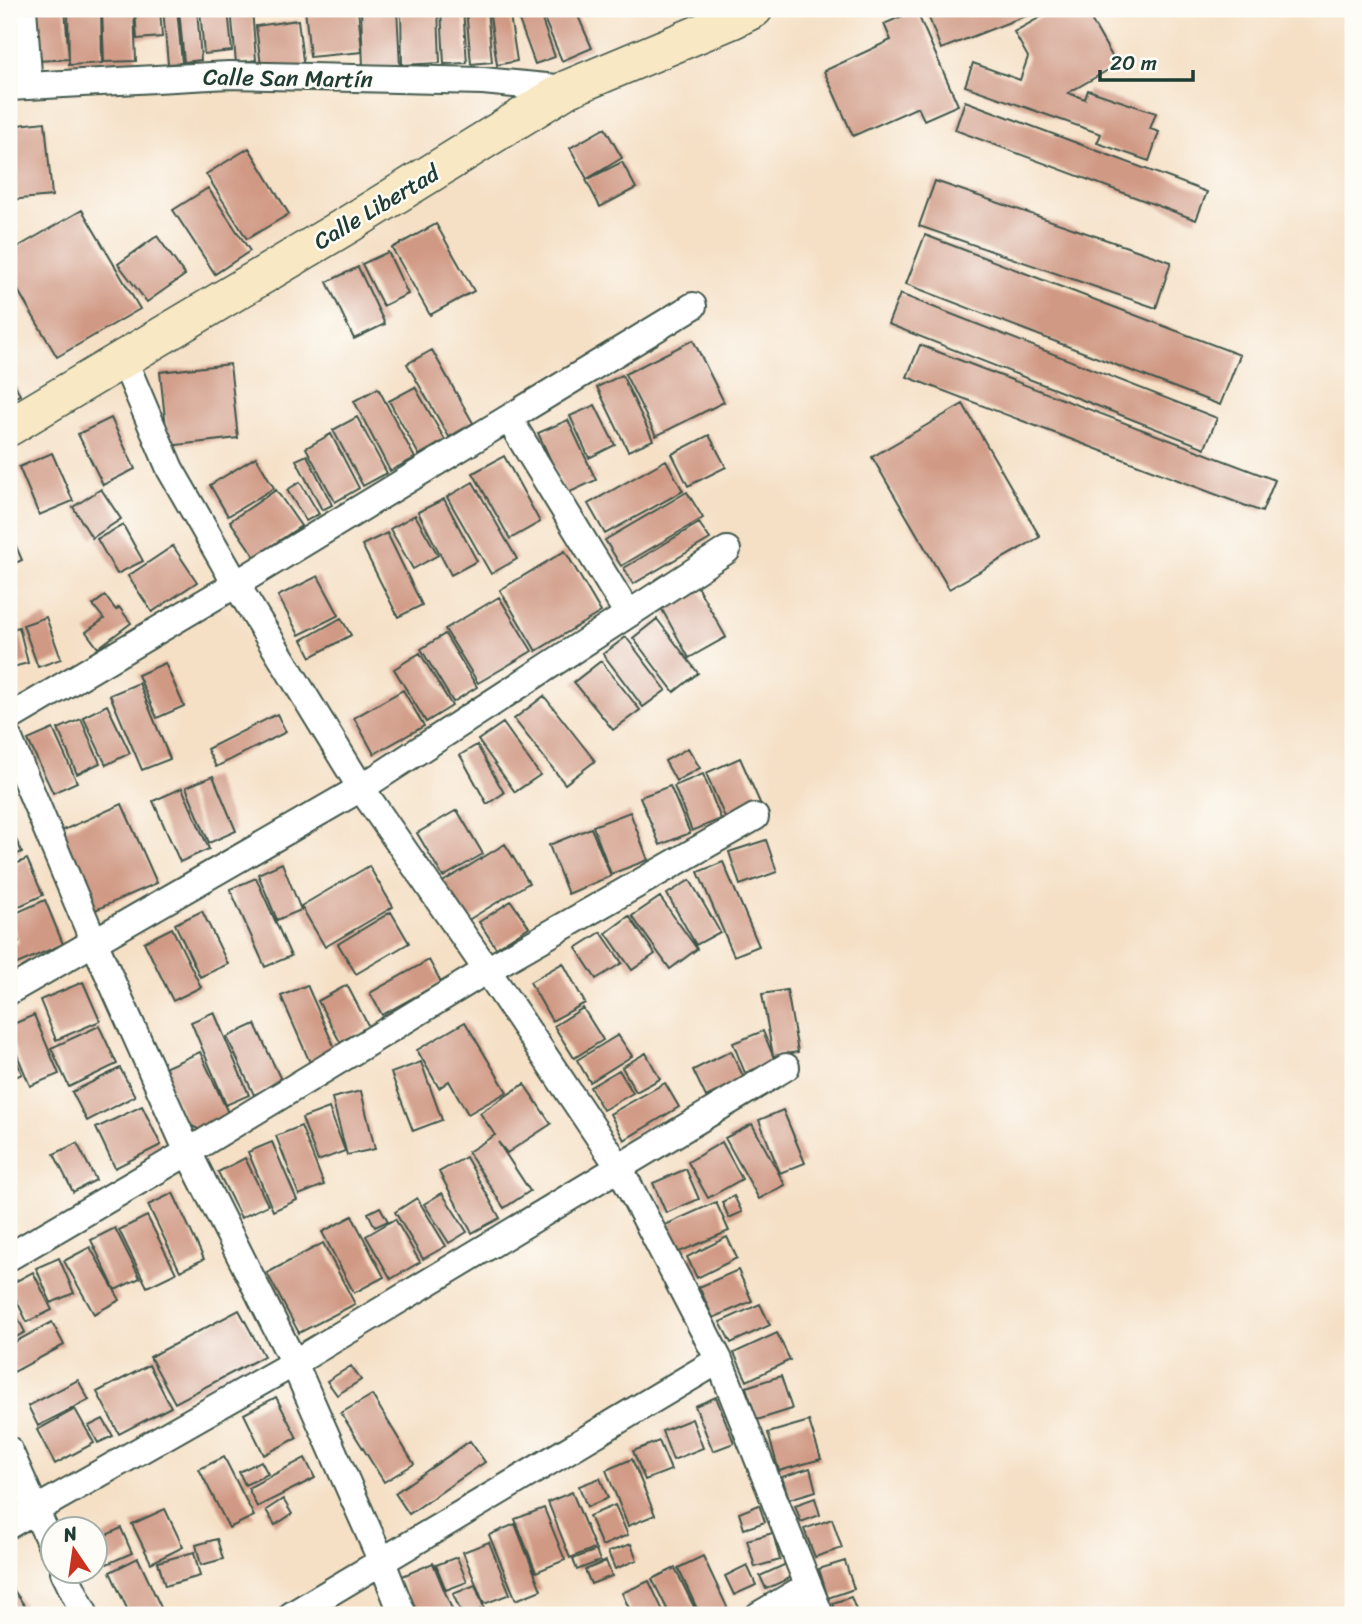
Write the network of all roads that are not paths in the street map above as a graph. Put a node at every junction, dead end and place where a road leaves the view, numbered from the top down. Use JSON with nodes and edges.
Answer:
{"nodes":[{"id":1,"x":23,"y":9,"type":"edge"},
{"id":2,"x":754,"y":9,"type":"edge"},
{"id":3,"x":19,"y":86,"type":"edge"},
{"id":4,"x":567,"y":89,"type":"junction"},
{"id":5,"x":693,"y":306,"type":"dead end"},
{"id":6,"x":123,"y":358,"type":"junction"},
{"id":7,"x":509,"y":419,"type":"junction"},
{"id":8,"x":9,"y":427,"type":"edge"},
{"id":9,"x":727,"y":550,"type":"dead end"},
{"id":10,"x":236,"y":584,"type":"junction"},
{"id":11,"x":628,"y":614,"type":"junction"},
{"id":12,"x":9,"y":718,"type":"edge"},
{"id":13,"x":9,"y":739,"type":"edge"},
{"id":14,"x":360,"y":788,"type":"junction"},
{"id":15,"x":755,"y":817,"type":"dead end"},
{"id":16,"x":94,"y":942,"type":"junction"},
{"id":17,"x":487,"y":971,"type":"junction"},
{"id":18,"x":9,"y":991,"type":"edge"},
{"id":19,"x":786,"y":1067,"type":"dead end"},
{"id":20,"x":188,"y":1152,"type":"junction"},
{"id":21,"x":619,"y":1167,"type":"junction"},
{"id":22,"x":9,"y":1256,"type":"edge"},
{"id":23,"x":719,"y":1360,"type":"junction"},
{"id":24,"x":294,"y":1363,"type":"junction"},
{"id":25,"x":9,"y":1450,"type":"edge"},
{"id":26,"x":34,"y":1509,"type":"junction"},
{"id":27,"x":38,"y":1517,"type":"edge"},
{"id":28,"x":9,"y":1525,"type":"edge"},
{"id":29,"x":382,"y":1562,"type":"junction"},
{"id":30,"x":71,"y":1586,"type":"edge"},
{"id":31,"x":808,"y":1586,"type":"junction"},
{"id":32,"x":85,"y":1615,"type":"edge"},
{"id":33,"x":292,"y":1615,"type":"edge"},
{"id":34,"x":403,"y":1615,"type":"edge"},
{"id":35,"x":759,"y":1615,"type":"edge"},
{"id":36,"x":820,"y":1615,"type":"edge"}],
"edges":[{"from":1,"to":3,"type":"street"},
{"from":2,"to":4,"type":"street","name":"Calle Libertad"},
{"from":3,"to":4,"type":"street","name":"Calle San Martín"},
{"from":4,"to":6,"type":"street","name":"Calle Libertad"},
{"from":5,"to":7,"type":"street"},
{"from":6,"to":8,"type":"street","name":"Calle Libertad"},
{"from":6,"to":10,"type":"street"},
{"from":7,"to":10,"type":"street"},
{"from":7,"to":11,"type":"street"},
{"from":9,"to":11,"type":"street"},
{"from":10,"to":12,"type":"street"},
{"from":10,"to":14,"type":"street"},
{"from":11,"to":14,"type":"street"},
{"from":13,"to":16,"type":"street"},
{"from":14,"to":16,"type":"street"},
{"from":14,"to":17,"type":"street"},
{"from":15,"to":17,"type":"street"},
{"from":16,"to":18,"type":"street"},
{"from":16,"to":20,"type":"street"},
{"from":17,"to":20,"type":"street"},
{"from":17,"to":21,"type":"street"},
{"from":19,"to":21,"type":"street"},
{"from":20,"to":22,"type":"street"},
{"from":20,"to":24,"type":"street"},
{"from":21,"to":23,"type":"street"},
{"from":21,"to":24,"type":"street"},
{"from":23,"to":29,"type":"street"},
{"from":23,"to":31,"type":"street"},
{"from":24,"to":26,"type":"street"},
{"from":24,"to":29,"type":"street"},
{"from":25,"to":26,"type":"street"},
{"from":26,"to":27,"type":"street"},
{"from":26,"to":28,"type":"street"},
{"from":29,"to":33,"type":"street"},
{"from":29,"to":34,"type":"street"},
{"from":30,"to":32,"type":"street"},
{"from":31,"to":35,"type":"street"},
{"from":31,"to":36,"type":"street"}]}
